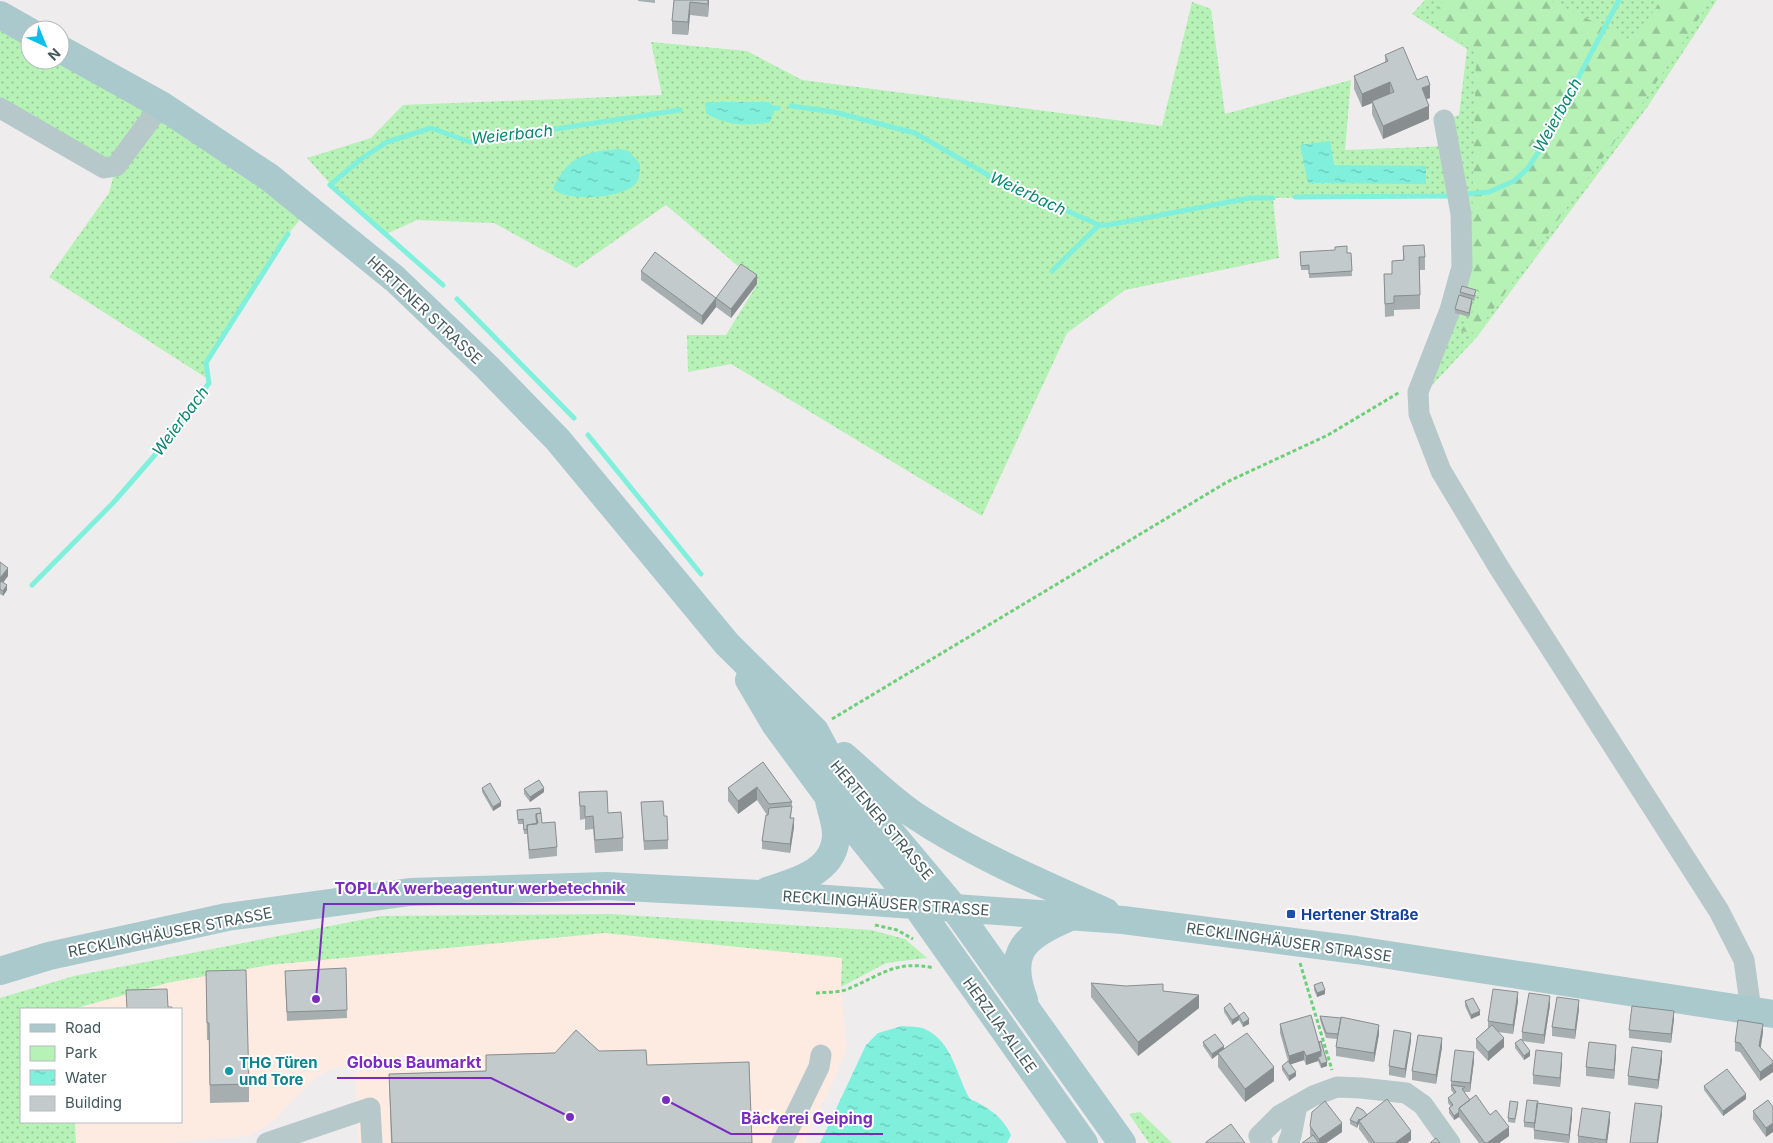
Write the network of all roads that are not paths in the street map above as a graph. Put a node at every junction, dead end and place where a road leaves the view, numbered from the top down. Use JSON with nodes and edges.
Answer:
{"nodes":[{"id":1,"x":0,"y":15,"type":"edge"},
{"id":2,"x":20,"y":26,"type":"edge"},
{"id":3,"x":70,"y":55,"type":"edge"},
{"id":4,"x":161,"y":105,"type":"junction"},
{"id":5,"x":0,"y":108,"type":"edge"},
{"id":6,"x":1444,"y":120,"type":"dead end"},
{"id":7,"x":727,"y":644,"type":"junction"},
{"id":8,"x":815,"y":731,"type":"junction"},
{"id":9,"x":828,"y":796,"type":"junction"},
{"id":10,"x":759,"y":894,"type":"junction"},
{"id":11,"x":917,"y":907,"type":"junction"},
{"id":12,"x":955,"y":909,"type":"junction"},
{"id":13,"x":1072,"y":916,"type":"junction"},
{"id":14,"x":1123,"y":920,"type":"junction"},
{"id":15,"x":0,"y":972,"type":"edge"},
{"id":16,"x":1762,"y":1012,"type":"edge"},
{"id":17,"x":1029,"y":1013,"type":"junction"},
{"id":18,"x":821,"y":1055,"type":"dead end"},
{"id":19,"x":1297,"y":1105,"type":"junction"},
{"id":20,"x":267,"y":1143,"type":"edge"},
{"id":21,"x":372,"y":1143,"type":"edge"},
{"id":22,"x":782,"y":1143,"type":"edge"},
{"id":23,"x":1084,"y":1143,"type":"edge"},
{"id":24,"x":1122,"y":1143,"type":"edge"},
{"id":25,"x":1262,"y":1143,"type":"edge"},
{"id":26,"x":1288,"y":1143,"type":"edge"},
{"id":27,"x":1450,"y":1143,"type":"edge"}],
"edges":[{"from":1,"to":2,"type":"main road"},
{"from":3,"to":4,"type":"main road","name":"HERTENER STRASSE"},
{"from":4,"to":5,"type":"street"},
{"from":4,"to":7,"type":"main road","name":"HERTENER STRASSE"},
{"from":6,"to":16,"type":"street"},
{"from":7,"to":8,"type":"main road","name":"HERTENER STRASSE"},
{"from":7,"to":9,"type":"main road","name":"HERTENER STRASSE"},
{"from":8,"to":12,"type":"main road","name":"HERTENER STRASSE"},
{"from":8,"to":14,"type":"main road"},
{"from":9,"to":10,"type":"main road"},
{"from":9,"to":11,"type":"main road","name":"HERTENER STRASSE"},
{"from":10,"to":11,"type":"main road","name":"RECKLINGHÄUSER STRASSE"},
{"from":10,"to":15,"type":"main road","name":"RECKLINGHÄUSER STRASSE"},
{"from":11,"to":12,"type":"main road","name":"RECKLINGHÄUSER STRASSE"},
{"from":11,"to":23,"type":"main road","name":"HERZLIA-ALLEE"},
{"from":12,"to":13,"type":"main road","name":"RECKLINGHÄUSER STRASSE"},
{"from":12,"to":17,"type":"main road","name":"HERZLIA-ALLEE"},
{"from":13,"to":14,"type":"main road","name":"RECKLINGHÄUSER STRASSE"},
{"from":13,"to":17,"type":"main road"},
{"from":14,"to":16,"type":"main road","name":"RECKLINGHÄUSER STRASSE"},
{"from":17,"to":24,"type":"main road","name":"HERZLIA-ALLEE"},
{"from":18,"to":22,"type":"street"},
{"from":19,"to":25,"type":"street"},
{"from":19,"to":26,"type":"street"},
{"from":19,"to":27,"type":"street"},
{"from":20,"to":21,"type":"street"}]}
